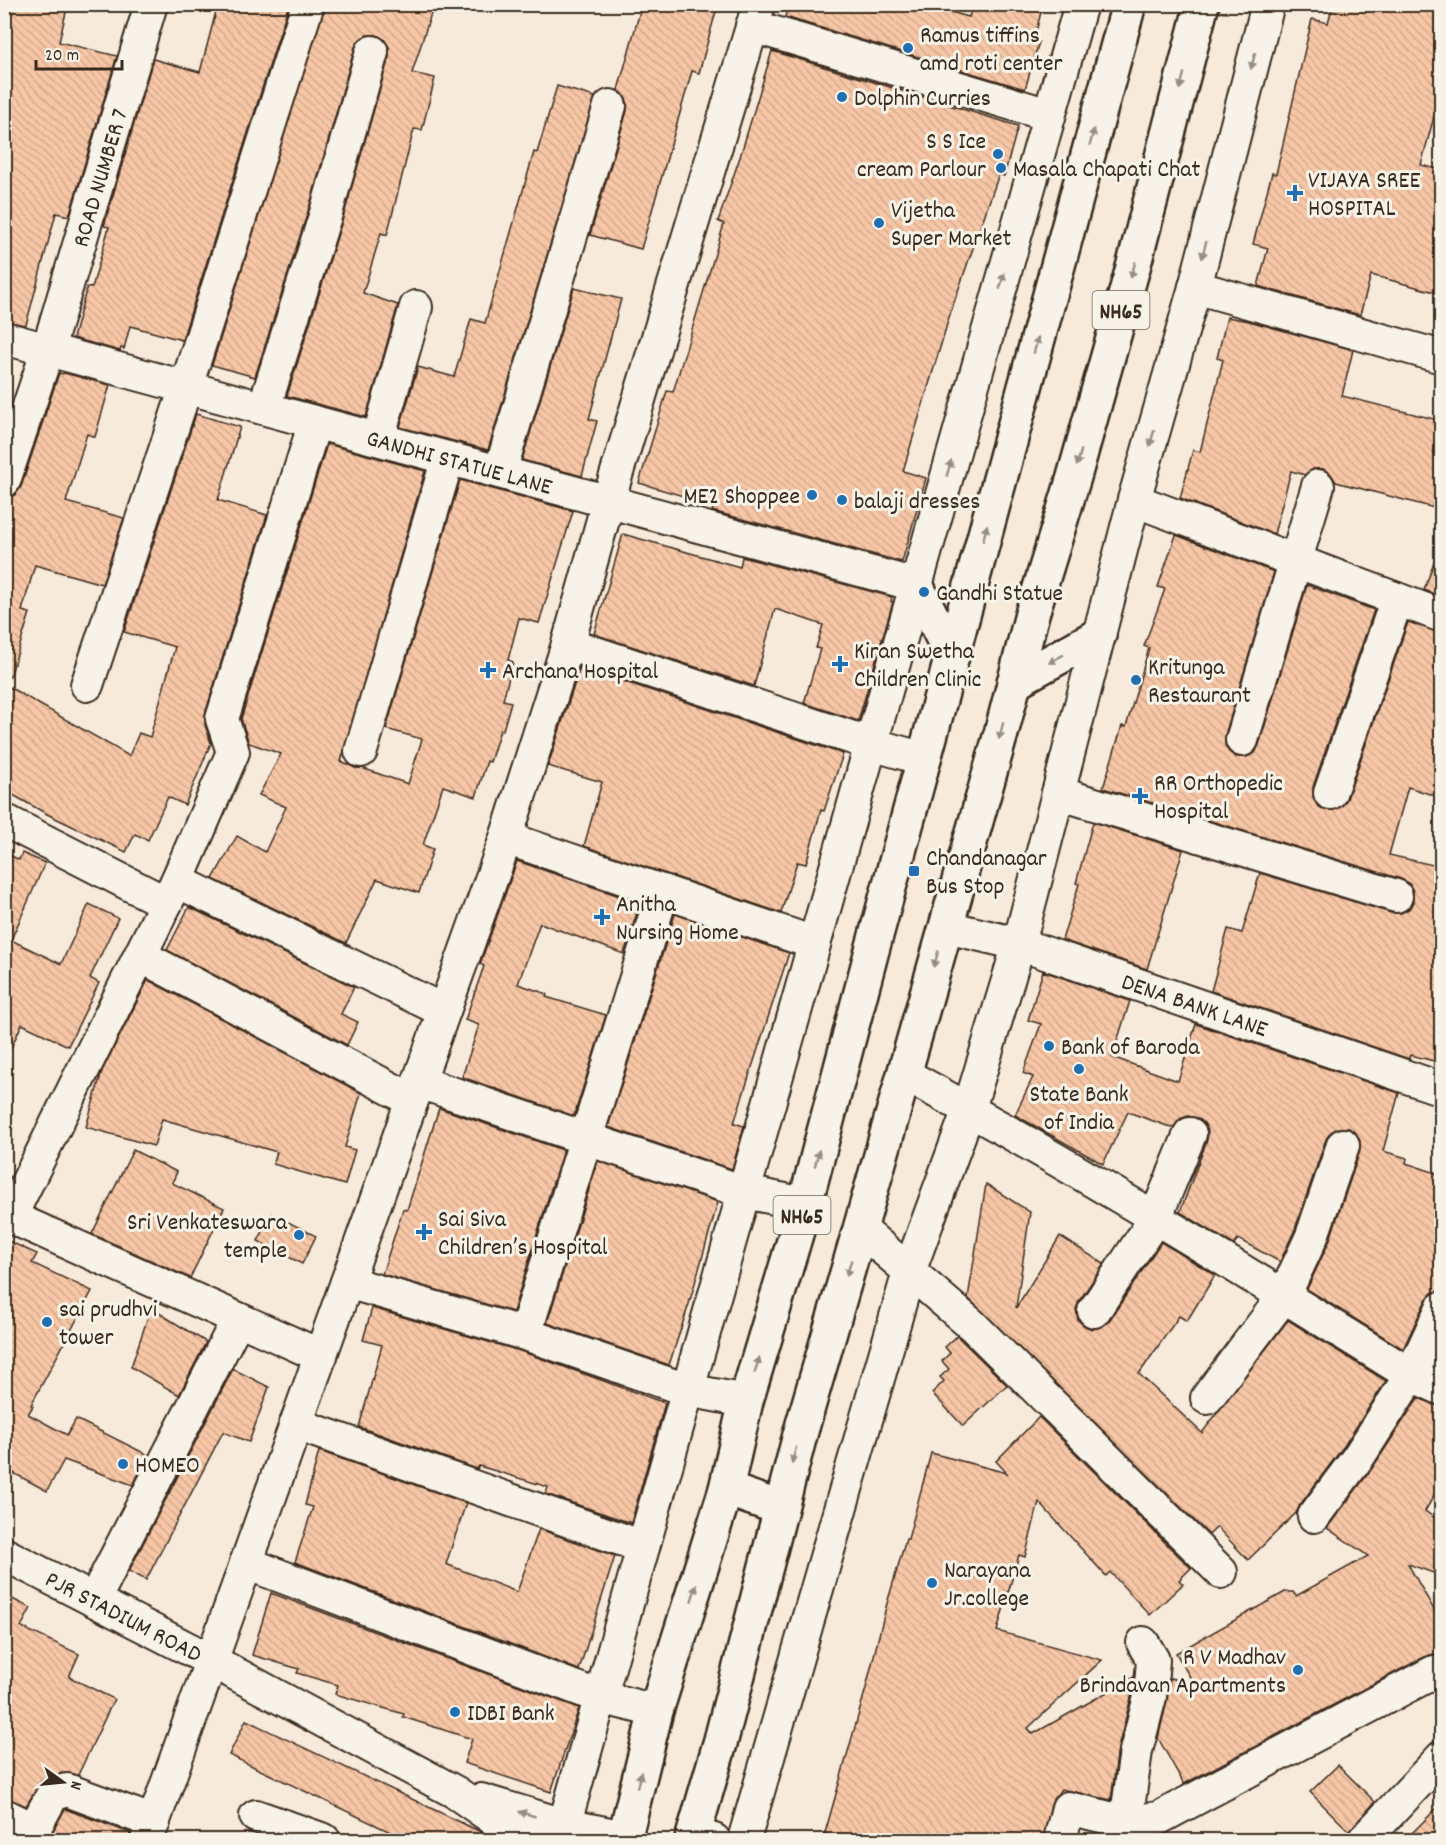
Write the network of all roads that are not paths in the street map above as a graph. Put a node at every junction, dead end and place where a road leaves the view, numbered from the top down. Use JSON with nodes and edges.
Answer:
{"nodes":[{"id":1,"x":151,"y":4,"type":"edge"},
{"id":2,"x":308,"y":4,"type":"edge"},
{"id":3,"x":1081,"y":4,"type":"edge"},
{"id":4,"x":1129,"y":4,"type":"edge"},
{"id":5,"x":1202,"y":4,"type":"edge"},
{"id":6,"x":1268,"y":4,"type":"edge"},
{"id":7,"x":756,"y":15,"type":"edge"},
{"id":8,"x":372,"y":52,"type":"dead end"},
{"id":9,"x":610,"y":106,"type":"dead end"},
{"id":10,"x":1049,"y":115,"type":"junction"},
{"id":11,"x":1195,"y":286,"type":"junction"},
{"id":12,"x":416,"y":307,"type":"dead end"},
{"id":13,"x":4,"y":338,"type":"edge"},
{"id":14,"x":48,"y":350,"type":"junction"},
{"id":15,"x":1440,"y":351,"type":"edge"},
{"id":16,"x":186,"y":387,"type":"junction"},
{"id":17,"x":264,"y":408,"type":"junction"},
{"id":18,"x":315,"y":422,"type":"junction"},
{"id":19,"x":378,"y":439,"type":"junction"},
{"id":20,"x":448,"y":458,"type":"junction"},
{"id":21,"x":500,"y":472,"type":"junction"},
{"id":22,"x":4,"y":481,"type":"edge"},
{"id":23,"x":1318,"y":486,"type":"dead end"},
{"id":24,"x":1134,"y":500,"type":"junction"},
{"id":25,"x":608,"y":502,"type":"junction"},
{"id":26,"x":1297,"y":561,"type":"junction"},
{"id":27,"x":916,"y":585,"type":"junction"},
{"id":28,"x":1397,"y":599,"type":"junction"},
{"id":29,"x":1442,"y":616,"type":"edge"},
{"id":30,"x":1099,"y":635,"type":"junction"},
{"id":31,"x":568,"y":644,"type":"junction"},
{"id":32,"x":952,"y":656,"type":"junction"},
{"id":33,"x":1014,"y":682,"type":"junction"},
{"id":34,"x":87,"y":685,"type":"dead end"},
{"id":35,"x":1242,"y":740,"type":"dead end"},
{"id":36,"x":871,"y":744,"type":"junction"},
{"id":37,"x":361,"y":751,"type":"dead end"},
{"id":38,"x":924,"y":759,"type":"junction"},
{"id":39,"x":1330,"y":793,"type":"dead end"},
{"id":40,"x":1058,"y":794,"type":"junction"},
{"id":41,"x":4,"y":820,"type":"edge"},
{"id":42,"x":506,"y":838,"type":"junction"},
{"id":43,"x":663,"y":891,"type":"junction"},
{"id":44,"x":172,"y":892,"type":"junction"},
{"id":45,"x":1396,"y":896,"type":"dead end"},
{"id":46,"x":946,"y":927,"type":"junction"},
{"id":47,"x":814,"y":943,"type":"junction"},
{"id":48,"x":1019,"y":944,"type":"junction"},
{"id":49,"x":141,"y":956,"type":"junction"},
{"id":50,"x":444,"y":1011,"type":"junction"},
{"id":51,"x":904,"y":1074,"type":"junction"},
{"id":52,"x":1442,"y":1089,"type":"edge"},
{"id":53,"x":416,"y":1091,"type":"junction"},
{"id":54,"x":969,"y":1109,"type":"junction"},
{"id":55,"x":1190,"y":1134,"type":"dead end"},
{"id":56,"x":584,"y":1139,"type":"junction"},
{"id":57,"x":1343,"y":1145,"type":"dead end"},
{"id":58,"x":744,"y":1192,"type":"junction"},
{"id":59,"x":805,"y":1204,"type":"junction"},
{"id":60,"x":7,"y":1216,"type":"edge"},
{"id":61,"x":1155,"y":1219,"type":"junction"},
{"id":62,"x":860,"y":1229,"type":"junction"},
{"id":63,"x":909,"y":1272,"type":"junction"},
{"id":64,"x":347,"y":1282,"type":"junction"},
{"id":65,"x":1284,"y":1296,"type":"junction"},
{"id":66,"x":1442,"y":1308,"type":"edge"},
{"id":67,"x":1095,"y":1311,"type":"dead end"},
{"id":68,"x":238,"y":1319,"type":"junction"},
{"id":69,"x":525,"y":1334,"type":"junction"},
{"id":70,"x":321,"y":1356,"type":"junction"},
{"id":71,"x":1411,"y":1375,"type":"junction"},
{"id":72,"x":1442,"y":1389,"type":"edge"},
{"id":73,"x":687,"y":1390,"type":"junction"},
{"id":74,"x":1208,"y":1398,"type":"dead end"},
{"id":75,"x":746,"y":1401,"type":"junction"},
{"id":76,"x":296,"y":1424,"type":"junction"},
{"id":77,"x":726,"y":1489,"type":"junction"},
{"id":78,"x":780,"y":1508,"type":"junction"},
{"id":79,"x":1314,"y":1516,"type":"dead end"},
{"id":80,"x":643,"y":1547,"type":"junction"},
{"id":81,"x":4,"y":1554,"type":"edge"},
{"id":82,"x":246,"y":1563,"type":"junction"},
{"id":83,"x":1221,"y":1572,"type":"dead end"},
{"id":84,"x":94,"y":1600,"type":"junction"},
{"id":85,"x":1143,"y":1643,"type":"dead end"},
{"id":86,"x":212,"y":1661,"type":"junction"},
{"id":87,"x":1434,"y":1672,"type":"dead end"},
{"id":88,"x":600,"y":1697,"type":"junction"},
{"id":89,"x":656,"y":1711,"type":"junction"},
{"id":90,"x":1442,"y":1757,"type":"edge"},
{"id":91,"x":454,"y":1792,"type":"junction"},
{"id":92,"x":4,"y":1815,"type":"edge"},
{"id":93,"x":256,"y":1816,"type":"dead end"},
{"id":94,"x":1126,"y":1822,"type":"junction"},
{"id":95,"x":150,"y":1831,"type":"edge"},
{"id":96,"x":562,"y":1832,"type":"edge"},
{"id":97,"x":31,"y":1835,"type":"edge"},
{"id":98,"x":700,"y":1838,"type":"edge"},
{"id":99,"x":624,"y":1839,"type":"edge"},
{"id":100,"x":324,"y":1840,"type":"edge"},
{"id":101,"x":524,"y":1840,"type":"edge"},
{"id":102,"x":744,"y":1840,"type":"edge"},
{"id":103,"x":1060,"y":1840,"type":"edge"},
{"id":104,"x":1364,"y":1840,"type":"edge"}],
"edges":[{"from":1,"to":14,"type":"street","name":"ROAD NUMBER 7"},
{"from":2,"to":16,"type":"street"},
{"from":3,"to":10,"type":"street"},
{"from":32,"to":4,"type":"highway","number":"NH65","one_way":true},
{"from":5,"to":33,"type":"highway","number":"NH65","one_way":true},
{"from":6,"to":11,"type":"street","one_way":true},
{"from":7,"to":10,"type":"street"},
{"from":7,"to":25,"type":"street"},
{"from":8,"to":17,"type":"street"},
{"from":9,"to":21,"type":"street"},
{"from":27,"to":10,"type":"street","one_way":true},
{"from":11,"to":15,"type":"street"},
{"from":11,"to":24,"type":"street","one_way":true},
{"from":12,"to":19,"type":"street"},
{"from":13,"to":14,"type":"street","name":"GANDHI STATUE LANE"},
{"from":14,"to":16,"type":"street","name":"GANDHI STATUE LANE"},
{"from":14,"to":22,"type":"street","name":"ROAD NUMBER 7"},
{"from":16,"to":17,"type":"street","name":"GANDHI STATUE LANE"},
{"from":16,"to":34,"type":"street"},
{"from":17,"to":18,"type":"street","name":"GANDHI STATUE LANE"},
{"from":18,"to":19,"type":"street","name":"GANDHI STATUE LANE"},
{"from":18,"to":44,"type":"street"},
{"from":19,"to":20,"type":"street","name":"GANDHI STATUE LANE"},
{"from":20,"to":21,"type":"street","name":"GANDHI STATUE LANE"},
{"from":20,"to":37,"type":"street"},
{"from":21,"to":25,"type":"street","name":"GANDHI STATUE LANE"},
{"from":23,"to":26,"type":"street"},
{"from":24,"to":26,"type":"street"},
{"from":24,"to":30,"type":"street"},
{"from":25,"to":27,"type":"street","name":"GANDHI STATUE LANE"},
{"from":25,"to":31,"type":"street"},
{"from":26,"to":28,"type":"street"},
{"from":26,"to":35,"type":"street"},
{"from":27,"to":32,"type":"highway"},
{"from":27,"to":36,"type":"street"},
{"from":28,"to":29,"type":"street"},
{"from":28,"to":39,"type":"street"},
{"from":30,"to":33,"type":"highway","one_way":true},
{"from":30,"to":40,"type":"street"},
{"from":31,"to":36,"type":"street"},
{"from":31,"to":42,"type":"street"},
{"from":32,"to":38,"type":"highway","number":"NH65"},
{"from":33,"to":46,"type":"highway","number":"NH65","one_way":true},
{"from":36,"to":38,"type":"street"},
{"from":36,"to":47,"type":"street"},
{"from":59,"to":38,"type":"highway","number":"NH65","one_way":true},
{"from":40,"to":45,"type":"street"},
{"from":40,"to":48,"type":"street"},
{"from":41,"to":44,"type":"street"},
{"from":42,"to":43,"type":"street"},
{"from":42,"to":50,"type":"street"},
{"from":43,"to":47,"type":"street"},
{"from":43,"to":56,"type":"street"},
{"from":44,"to":49,"type":"street"},
{"from":44,"to":50,"type":"street"},
{"from":46,"to":48,"type":"street","name":"DENA BANK LANE"},
{"from":46,"to":51,"type":"highway","number":"NH65","one_way":true},
{"from":47,"to":58,"type":"street"},
{"from":48,"to":52,"type":"street","name":"DENA BANK LANE"},
{"from":48,"to":54,"type":"street"},
{"from":49,"to":53,"type":"street"},
{"from":49,"to":60,"type":"street"},
{"from":50,"to":53,"type":"street"},
{"from":51,"to":54,"type":"street"},
{"from":51,"to":62,"type":"highway","number":"NH65"},
{"from":53,"to":56,"type":"street"},
{"from":53,"to":64,"type":"street"},
{"from":54,"to":61,"type":"street"},
{"from":54,"to":63,"type":"street"},
{"from":55,"to":61,"type":"street"},
{"from":56,"to":58,"type":"street"},
{"from":56,"to":69,"type":"street"},
{"from":57,"to":65,"type":"street"},
{"from":58,"to":59,"type":"street"},
{"from":58,"to":73,"type":"street"},
{"from":75,"to":59,"type":"highway","number":"NH65","one_way":true},
{"from":60,"to":68,"type":"street"},
{"from":61,"to":65,"type":"street"},
{"from":61,"to":67,"type":"street"},
{"from":62,"to":63,"type":"street"},
{"from":62,"to":78,"type":"highway","number":"NH65","one_way":true},
{"from":63,"to":83,"type":"street"},
{"from":63,"to":102,"type":"street"},
{"from":64,"to":69,"type":"street"},
{"from":64,"to":70,"type":"street"},
{"from":65,"to":71,"type":"street"},
{"from":65,"to":74,"type":"street"},
{"from":66,"to":71,"type":"street"},
{"from":68,"to":70,"type":"street"},
{"from":68,"to":84,"type":"street"},
{"from":69,"to":73,"type":"street"},
{"from":70,"to":76,"type":"street"},
{"from":71,"to":72,"type":"street"},
{"from":71,"to":79,"type":"street"},
{"from":73,"to":75,"type":"street"},
{"from":73,"to":80,"type":"street"},
{"from":75,"to":77,"type":"highway","number":"NH65"},
{"from":76,"to":80,"type":"street"},
{"from":76,"to":82,"type":"street"},
{"from":77,"to":78,"type":"highway"},
{"from":89,"to":77,"type":"highway","number":"NH65","one_way":true},
{"from":78,"to":98,"type":"highway","number":"NH65"},
{"from":80,"to":88,"type":"street"},
{"from":81,"to":84,"type":"street","name":"PJR STADIUM ROAD"},
{"from":82,"to":86,"type":"street"},
{"from":82,"to":88,"type":"street"},
{"from":84,"to":86,"type":"street","name":"PJR STADIUM ROAD"},
{"from":85,"to":94,"type":"street"},
{"from":86,"to":91,"type":"street","name":"PJR STADIUM ROAD"},
{"from":86,"to":95,"type":"street"},
{"from":87,"to":94,"type":"street"},
{"from":88,"to":89,"type":"street"},
{"from":88,"to":96,"type":"street"},
{"from":99,"to":89,"type":"highway","number":"NH65","one_way":true},
{"from":90,"to":104,"type":"street"},
{"from":96,"to":91,"type":"street","one_way":true},
{"from":91,"to":101,"type":"street"},
{"from":92,"to":97,"type":"street"},
{"from":93,"to":100,"type":"street"},
{"from":94,"to":103,"type":"street"},
{"from":95,"to":97,"type":"street"},
{"from":96,"to":99,"type":"street"}]}
